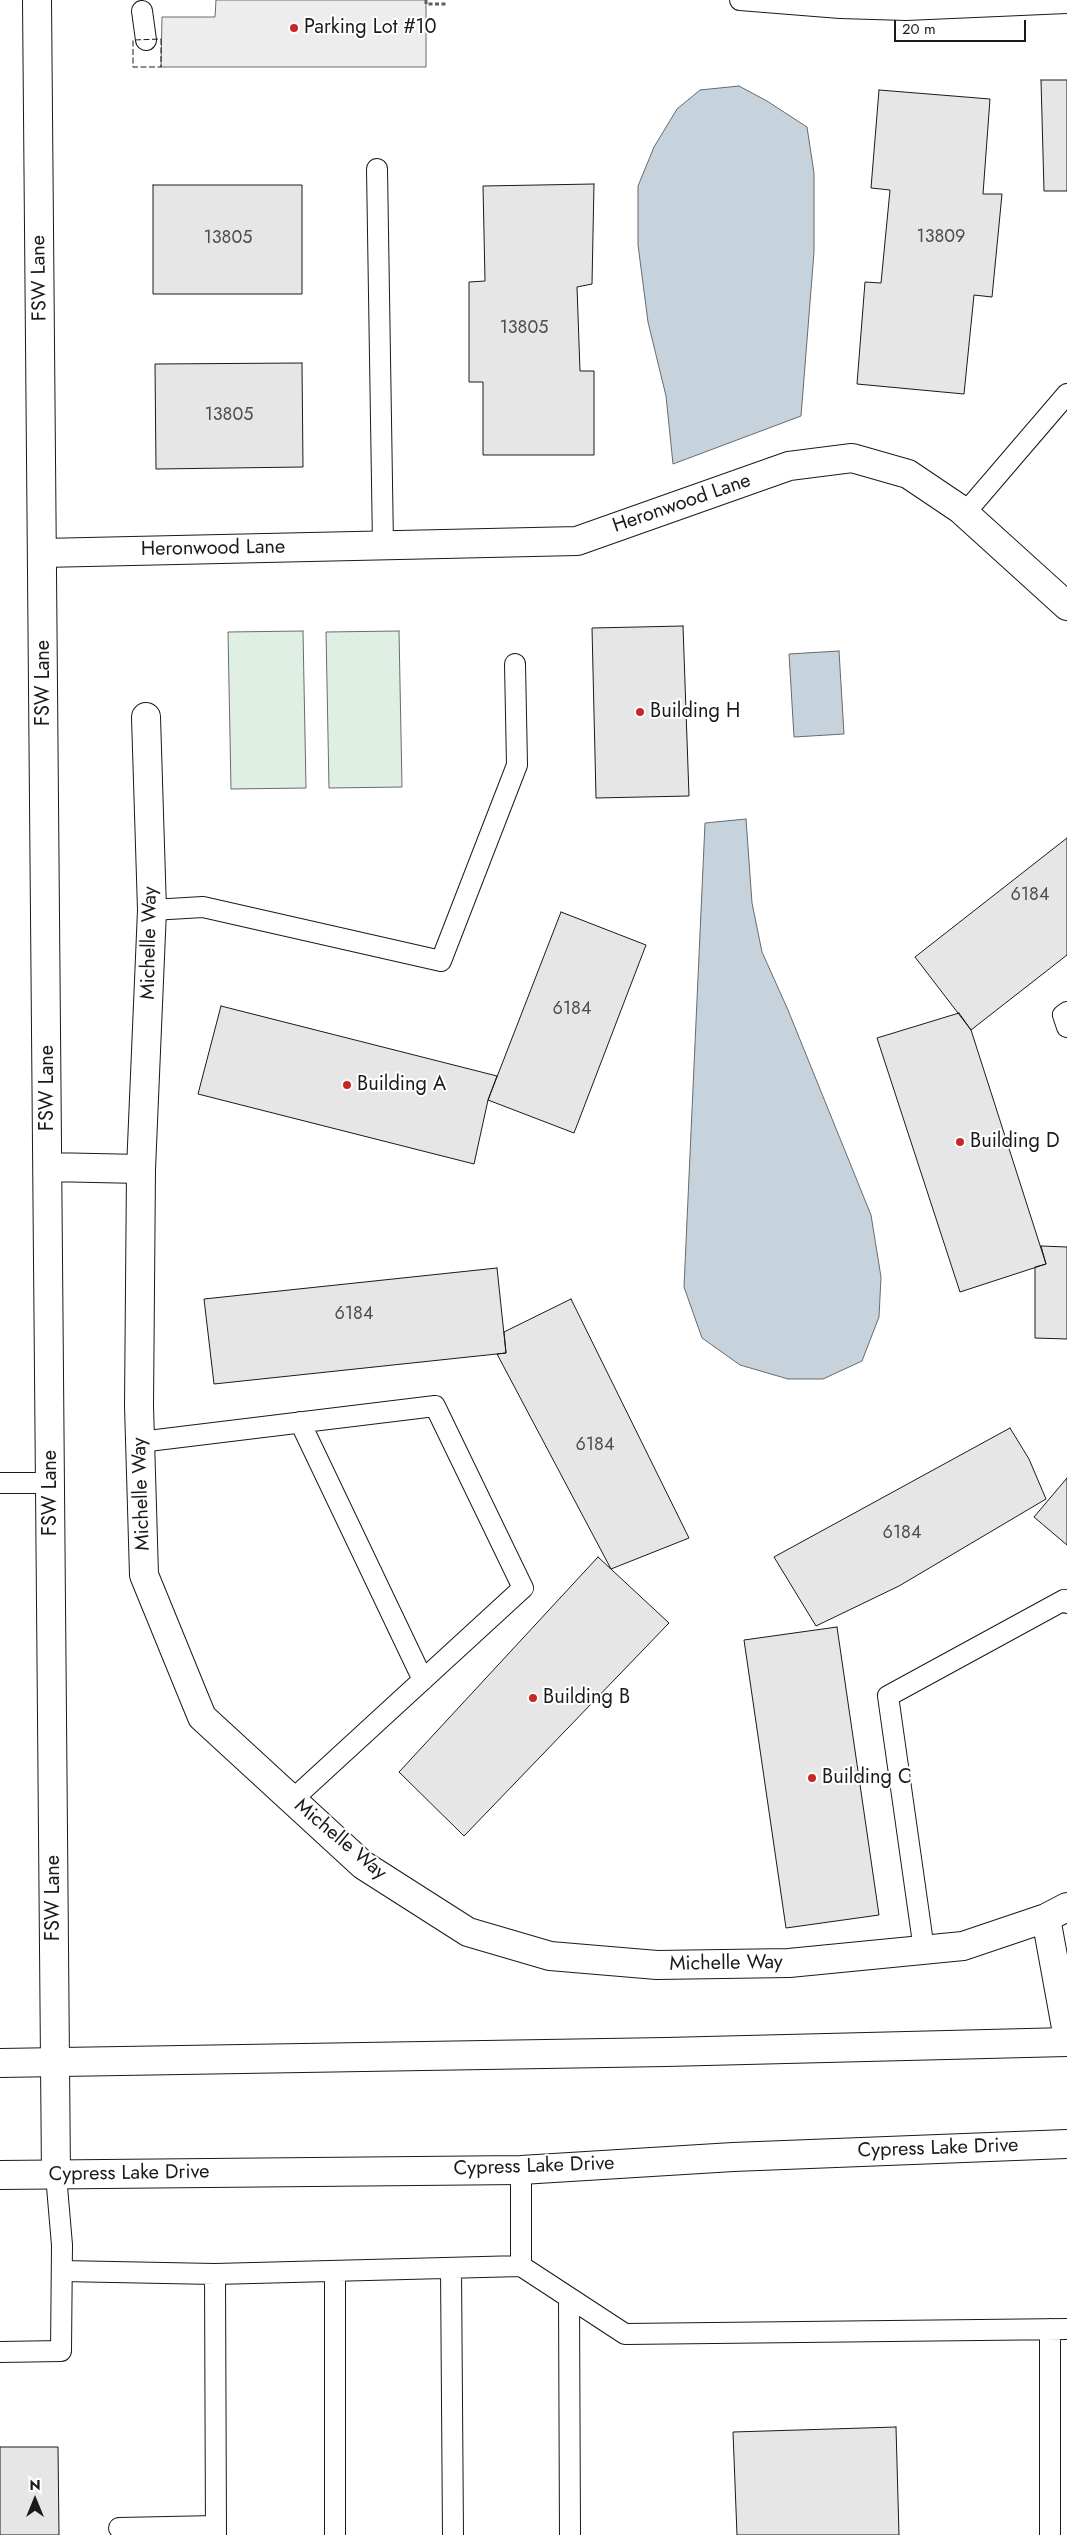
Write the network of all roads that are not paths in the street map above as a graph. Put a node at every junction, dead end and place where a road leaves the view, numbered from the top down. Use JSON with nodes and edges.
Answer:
{"nodes":[{"id":1,"x":37,"y":0,"type":"edge"},
{"id":2,"x":740,"y":0,"type":"edge"},
{"id":3,"x":1067,"y":3,"type":"edge"},
{"id":4,"x":142,"y":12,"type":"dead end"},
{"id":5,"x":146,"y":40,"type":"dead end"},
{"id":6,"x":377,"y":170,"type":"dead end"},
{"id":7,"x":1067,"y":394,"type":"edge"},
{"id":8,"x":966,"y":513,"type":"junction"},
{"id":9,"x":383,"y":546,"type":"junction"},
{"id":10,"x":43,"y":553,"type":"junction"},
{"id":11,"x":1067,"y":606,"type":"edge"},
{"id":12,"x":515,"y":664,"type":"dead end"},
{"id":13,"x":146,"y":717,"type":"dead end"},
{"id":14,"x":152,"y":910,"type":"junction"},
{"id":15,"x":1067,"y":1012,"type":"edge"},
{"id":16,"x":1067,"y":1027,"type":"edge"},
{"id":17,"x":48,"y":1167,"type":"junction"},
{"id":18,"x":141,"y":1169,"type":"junction"},
{"id":19,"x":300,"y":1422,"type":"junction"},
{"id":20,"x":140,"y":1442,"type":"junction"},
{"id":21,"x":0,"y":1483,"type":"edge"},
{"id":22,"x":51,"y":1483,"type":"junction"},
{"id":23,"x":1067,"y":1603,"type":"edge"},
{"id":24,"x":423,"y":1680,"type":"junction"},
{"id":25,"x":292,"y":1800,"type":"junction"},
{"id":26,"x":1056,"y":1912,"type":"edge"},
{"id":27,"x":924,"y":1950,"type":"junction"},
{"id":28,"x":1067,"y":2033,"type":"edge"},
{"id":29,"x":1067,"y":2042,"type":"edge"},
{"id":30,"x":56,"y":2062,"type":"junction"},
{"id":31,"x":0,"y":2063,"type":"edge"},
{"id":32,"x":1067,"y":2144,"type":"edge"},
{"id":33,"x":521,"y":2170,"type":"junction"},
{"id":34,"x":0,"y":2175,"type":"edge"},
{"id":35,"x":56,"y":2175,"type":"junction"},
{"id":36,"x":521,"y":2266,"type":"junction"},
{"id":37,"x":451,"y":2268,"type":"junction"},
{"id":38,"x":62,"y":2271,"type":"junction"},
{"id":39,"x":334,"y":2271,"type":"junction"},
{"id":40,"x":215,"y":2274,"type":"junction"},
{"id":41,"x":569,"y":2298,"type":"junction"},
{"id":42,"x":1059,"y":2329,"type":"edge"},
{"id":43,"x":0,"y":2352,"type":"edge"},
{"id":44,"x":119,"y":2528,"type":"dead end"},
{"id":45,"x":216,"y":2530,"type":"edge"},
{"id":46,"x":335,"y":2535,"type":"edge"},
{"id":47,"x":453,"y":2535,"type":"edge"},
{"id":48,"x":570,"y":2535,"type":"edge"},
{"id":49,"x":1050,"y":2535,"type":"edge"}],
"edges":[{"from":1,"to":10,"type":"street","name":"FSW Lane"},
{"from":2,"to":3,"type":"lane"},
{"from":4,"to":5,"type":"lane"},
{"from":6,"to":9,"type":"lane"},
{"from":7,"to":8,"type":"lane"},
{"from":8,"to":9,"type":"street","name":"Heronwood Lane"},
{"from":8,"to":11,"type":"street","name":"Heronwood Lane"},
{"from":9,"to":10,"type":"street","name":"Heronwood Lane"},
{"from":10,"to":17,"type":"street","name":"FSW Lane"},
{"from":12,"to":14,"type":"lane"},
{"from":13,"to":14,"type":"street","name":"Michelle Way"},
{"from":14,"to":18,"type":"street","name":"Michelle Way"},
{"from":15,"to":16,"type":"lane"},
{"from":17,"to":18,"type":"street"},
{"from":17,"to":22,"type":"street","name":"FSW Lane"},
{"from":18,"to":20,"type":"street","name":"Michelle Way"},
{"from":19,"to":20,"type":"lane"},
{"from":19,"to":24,"type":"lane"},
{"from":19,"to":24,"type":"lane"},
{"from":20,"to":25,"type":"street","name":"Michelle Way"},
{"from":21,"to":22,"type":"lane"},
{"from":22,"to":30,"type":"street","name":"FSW Lane"},
{"from":23,"to":27,"type":"lane"},
{"from":24,"to":25,"type":"lane"},
{"from":25,"to":27,"type":"street","name":"Michelle Way"},
{"from":26,"to":27,"type":"street","name":"Michelle Way"},
{"from":26,"to":28,"type":"street","name":"Michelle Way"},
{"from":29,"to":30,"type":"street"},
{"from":30,"to":31,"type":"street"},
{"from":30,"to":35,"type":"street","name":"FSW Lane"},
{"from":32,"to":33,"type":"street","name":"Cypress Lake Drive"},
{"from":33,"to":35,"type":"street","name":"Cypress Lake Drive"},
{"from":33,"to":36,"type":"lane"},
{"from":34,"to":35,"type":"street","name":"Cypress Lake Drive"},
{"from":35,"to":38,"type":"lane"},
{"from":36,"to":37,"type":"lane"},
{"from":36,"to":41,"type":"lane"},
{"from":37,"to":39,"type":"lane"},
{"from":37,"to":47,"type":"lane"},
{"from":38,"to":40,"type":"lane"},
{"from":38,"to":43,"type":"lane"},
{"from":39,"to":40,"type":"lane"},
{"from":39,"to":46,"type":"lane"},
{"from":40,"to":45,"type":"lane"},
{"from":41,"to":42,"type":"lane"},
{"from":41,"to":48,"type":"lane"},
{"from":42,"to":49,"type":"lane"},
{"from":44,"to":45,"type":"lane"}]}
